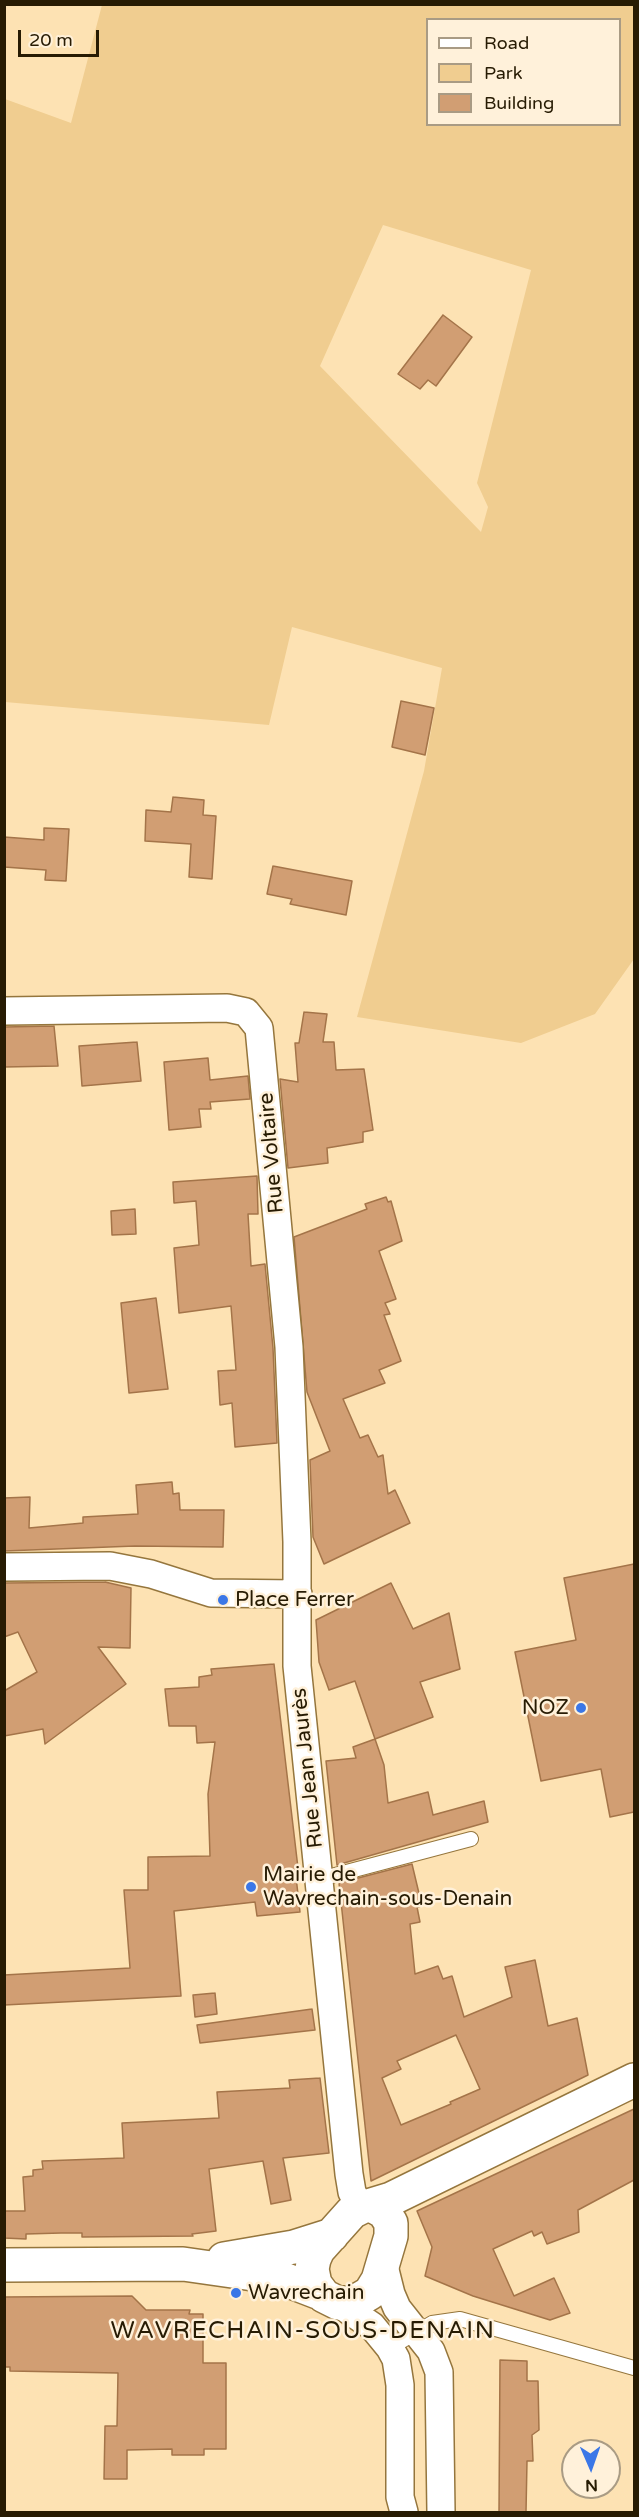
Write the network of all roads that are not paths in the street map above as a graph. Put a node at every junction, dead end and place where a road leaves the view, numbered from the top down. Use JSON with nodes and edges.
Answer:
{"nodes":[{"id":1,"x":4,"y":1011,"type":"edge"},
{"id":2,"x":297,"y":1542,"type":"joint"},
{"id":3,"x":4,"y":1568,"type":"edge"},
{"id":4,"x":298,"y":1594,"type":"junction"},
{"id":5,"x":471,"y":1839,"type":"dead end"},
{"id":6,"x":320,"y":1879,"type":"junction"},
{"id":7,"x":634,"y":2080,"type":"edge"},
{"id":8,"x":415,"y":2187,"type":"junction"},
{"id":9,"x":364,"y":2207,"type":"junction"},
{"id":10,"x":392,"y":2232,"type":"junction"},
{"id":11,"x":332,"y":2235,"type":"junction"},
{"id":12,"x":383,"y":2262,"type":"junction"},
{"id":13,"x":183,"y":2264,"type":"junction"},
{"id":14,"x":4,"y":2265,"type":"edge"},
{"id":15,"x":329,"y":2298,"type":"junction"},
{"id":16,"x":416,"y":2332,"type":"junction"},
{"id":17,"x":390,"y":2348,"type":"junction"},
{"id":18,"x":634,"y":2368,"type":"edge"},
{"id":19,"x":404,"y":2512,"type":"edge"},
{"id":20,"x":441,"y":2512,"type":"edge"}],
"edges":[{"from":1,"to":2,"type":"street","name":"Rue Voltaire"},
{"from":2,"to":4,"type":"street","name":"Rue Jean Jaurès"},
{"from":3,"to":4,"type":"street"},
{"from":4,"to":6,"type":"street","name":"Rue Jean Jaurès"},
{"from":5,"to":6,"type":"lane"},
{"from":6,"to":9,"type":"street","name":"Rue Jean Jaurès"},
{"from":7,"to":8,"type":"main road"},
{"from":8,"to":9,"type":"main road"},
{"from":8,"to":10,"type":"main road"},
{"from":9,"to":10,"type":"main road"},
{"from":9,"to":11,"type":"main road"},
{"from":10,"to":12,"type":"main road"},
{"from":11,"to":13,"type":"main road"},
{"from":11,"to":15,"type":"main road"},
{"from":12,"to":15,"type":"main road"},
{"from":12,"to":16,"type":"street"},
{"from":13,"to":14,"type":"main road"},
{"from":13,"to":15,"type":"main road"},
{"from":15,"to":17,"type":"street"},
{"from":16,"to":17,"type":"lane"},
{"from":16,"to":18,"type":"lane"},
{"from":16,"to":20,"type":"street"},
{"from":17,"to":19,"type":"street"}]}
